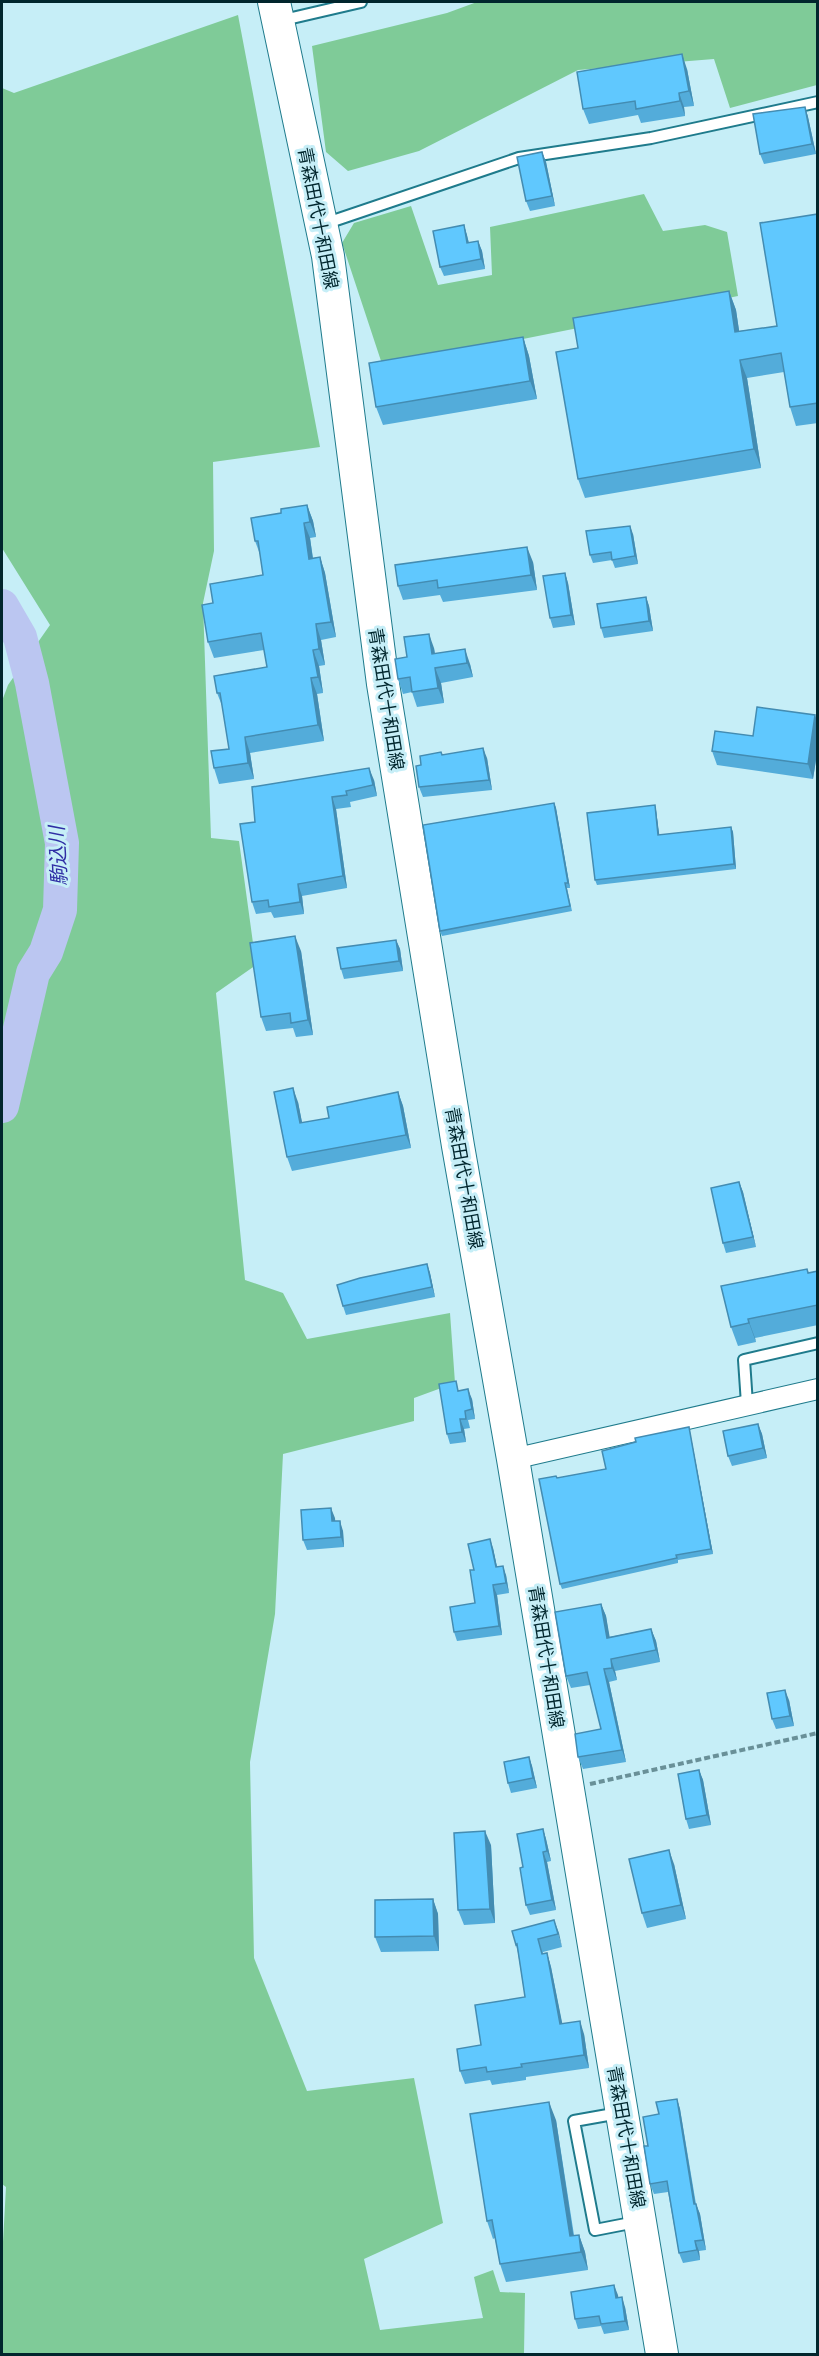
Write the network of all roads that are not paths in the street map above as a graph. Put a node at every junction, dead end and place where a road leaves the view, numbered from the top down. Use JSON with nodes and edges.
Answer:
{"nodes":[{"id":1,"x":361,"y":2,"type":"edge"},
{"id":2,"x":276,"y":11,"type":"edge"},
{"id":3,"x":818,"y":102,"type":"edge"},
{"id":4,"x":322,"y":224,"type":"junction"},
{"id":5,"x":818,"y":1343,"type":"edge"},
{"id":6,"x":818,"y":1389,"type":"edge"},
{"id":7,"x":747,"y":1404,"type":"junction"},
{"id":8,"x":513,"y":1459,"type":"junction"},
{"id":9,"x":622,"y":2112,"type":"junction"},
{"id":10,"x":640,"y":2221,"type":"junction"},
{"id":11,"x":662,"y":2355,"type":"edge"}],
"edges":[{"from":1,"to":2,"type":"lane"},
{"from":2,"to":4,"type":"main road","name":"青森田代十和田線"},
{"from":3,"to":4,"type":"lane"},
{"from":4,"to":8,"type":"main road","name":"青森田代十和田線"},
{"from":5,"to":7,"type":"lane"},
{"from":6,"to":7,"type":"street"},
{"from":7,"to":8,"type":"street"},
{"from":8,"to":9,"type":"main road","name":"青森田代十和田線"},
{"from":9,"to":10,"type":"main road","name":"青森田代十和田線"},
{"from":9,"to":10,"type":"lane"},
{"from":10,"to":11,"type":"main road","name":"青森田代十和田線"}]}
